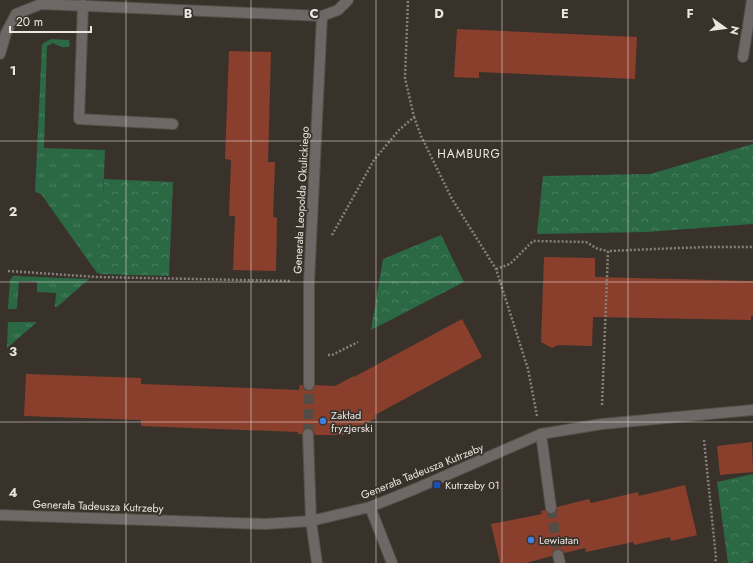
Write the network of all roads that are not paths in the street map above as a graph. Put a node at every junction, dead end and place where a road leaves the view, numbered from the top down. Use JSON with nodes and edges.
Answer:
{"nodes":[{"id":1,"x":348,"y":0,"type":"edge"},
{"id":2,"x":752,"y":0,"type":"edge"},
{"id":3,"x":84,"y":5,"type":"junction"},
{"id":4,"x":322,"y":16,"type":"junction"},
{"id":5,"x":0,"y":54,"type":"edge"},
{"id":6,"x":743,"y":57,"type":"dead end"},
{"id":7,"x":173,"y":124,"type":"dead end"},
{"id":8,"x":309,"y":385,"type":"tunnel mouth"},
{"id":9,"x":753,"y":410,"type":"edge"},
{"id":10,"x":308,"y":434,"type":"tunnel mouth"},
{"id":11,"x":541,"y":434,"type":"junction"},
{"id":12,"x":370,"y":507,"type":"junction"},
{"id":13,"x":552,"y":508,"type":"tunnel mouth"},
{"id":14,"x":0,"y":515,"type":"edge"},
{"id":15,"x":310,"y":521,"type":"junction"},
{"id":16,"x":317,"y":563,"type":"edge"},
{"id":17,"x":392,"y":563,"type":"edge"}],
"edges":[{"from":1,"to":4,"type":"street"},
{"from":2,"to":6,"type":"street"},
{"from":3,"to":4,"type":"street"},
{"from":3,"to":5,"type":"street"},
{"from":3,"to":7,"type":"street"},
{"from":4,"to":8,"type":"street","name":"Generała Leopolda Okulickiego"},
{"from":9,"to":11,"type":"street","name":"Generała Tadeusza Kutrzeby"},
{"from":10,"to":15,"type":"street"},
{"from":11,"to":12,"type":"street","name":"Generała Tadeusza Kutrzeby"},
{"from":11,"to":13,"type":"street"},
{"from":12,"to":15,"type":"street","name":"Generała Tadeusza Kutrzeby"},
{"from":12,"to":17,"type":"street"},
{"from":14,"to":15,"type":"street","name":"Generała Tadeusza Kutrzeby"},
{"from":15,"to":16,"type":"street"}]}
